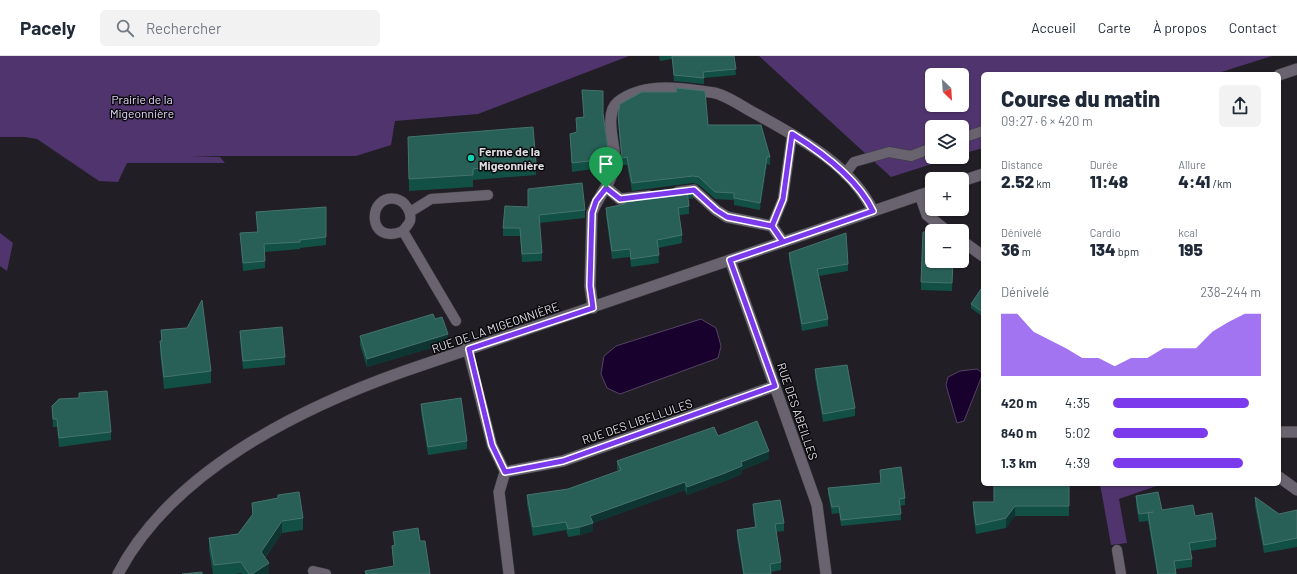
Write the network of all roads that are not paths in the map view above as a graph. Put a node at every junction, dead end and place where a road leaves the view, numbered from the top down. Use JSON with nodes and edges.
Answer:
{"nodes":[{"id":1,"x":1297,"y":69,"type":"edge"},
{"id":2,"x":1281,"y":74,"type":"edge"},
{"id":3,"x":981,"y":132,"type":"edge"},
{"id":4,"x":792,"y":134,"type":"junction"},
{"id":5,"x":969,"y":136,"type":"edge"},
{"id":6,"x":925,"y":151,"type":"edge"},
{"id":7,"x":845,"y":174,"type":"junction"},
{"id":8,"x":981,"y":175,"type":"edge"},
{"id":9,"x":969,"y":179,"type":"edge"},
{"id":10,"x":606,"y":188,"type":"junction"},
{"id":11,"x":925,"y":193,"type":"edge"},
{"id":12,"x":488,"y":195,"type":"dead end"},
{"id":13,"x":920,"y":195,"type":"junction"},
{"id":14,"x":873,"y":211,"type":"junction"},
{"id":15,"x":410,"y":212,"type":"junction"},
{"id":16,"x":938,"y":224,"type":"edge"},
{"id":17,"x":772,"y":226,"type":"junction"},
{"id":18,"x":403,"y":231,"type":"junction"},
{"id":19,"x":783,"y":242,"type":"junction"},
{"id":20,"x":969,"y":246,"type":"edge"},
{"id":21,"x":981,"y":255,"type":"edge"},
{"id":22,"x":730,"y":260,"type":"junction"},
{"id":23,"x":593,"y":308,"type":"junction"},
{"id":24,"x":456,"y":321,"type":"dead end"},
{"id":25,"x":467,"y":346,"type":"junction"},
{"id":26,"x":775,"y":386,"type":"junction"},
{"id":27,"x":1281,"y":432,"type":"edge"},
{"id":28,"x":1297,"y":432,"type":"edge"},
{"id":29,"x":505,"y":472,"type":"junction"},
{"id":30,"x":1281,"y":478,"type":"edge"},
{"id":31,"x":1297,"y":490,"type":"edge"},
{"id":32,"x":1117,"y":550,"type":"dead end"},
{"id":33,"x":313,"y":571,"type":"dead end"},
{"id":34,"x":118,"y":574,"type":"edge"},
{"id":35,"x":326,"y":574,"type":"edge"},
{"id":36,"x":509,"y":574,"type":"edge"},
{"id":37,"x":826,"y":574,"type":"edge"},
{"id":38,"x":1121,"y":574,"type":"edge"}],
"edges":[{"from":1,"to":2,"type":"street"},
{"from":3,"to":5,"type":"lane"},
{"from":4,"to":7,"type":"street"},
{"from":4,"to":10,"type":"street"},
{"from":4,"to":17,"type":"lane"},
{"from":6,"to":7,"type":"lane"},
{"from":7,"to":14,"type":"street"},
{"from":8,"to":9,"type":"street"},
{"from":10,"to":17,"type":"street"},
{"from":10,"to":23,"type":"street"},
{"from":11,"to":13,"type":"street","name":"RUE DE LA MIGEONNIÈRE"},
{"from":12,"to":15,"type":"lane"},
{"from":13,"to":14,"type":"street","name":"RUE DE LA MIGEONNIÈRE"},
{"from":13,"to":16,"type":"street"},
{"from":14,"to":19,"type":"street","name":"RUE DE LA MIGEONNIÈRE"},
{"from":15,"to":18,"type":"lane"},
{"from":15,"to":18,"type":"lane"},
{"from":17,"to":19,"type":"street"},
{"from":18,"to":24,"type":"lane"},
{"from":19,"to":22,"type":"street","name":"RUE DE LA MIGEONNIÈRE"},
{"from":20,"to":21,"type":"street"},
{"from":22,"to":23,"type":"street","name":"RUE DE LA MIGEONNIÈRE"},
{"from":22,"to":26,"type":"street","name":"RUE DES ABEILLES"},
{"from":23,"to":25,"type":"street","name":"RUE DE LA MIGEONNIÈRE"},
{"from":25,"to":29,"type":"lane"},
{"from":25,"to":34,"type":"street","name":"RUE DE LA MIGEONNIÈRE"},
{"from":26,"to":29,"type":"street","name":"RUE DES LIBELLULES"},
{"from":26,"to":37,"type":"street","name":"RUE DES ABEILLES"},
{"from":27,"to":28,"type":"street"},
{"from":29,"to":36,"type":"street"},
{"from":30,"to":31,"type":"street"},
{"from":32,"to":38,"type":"lane"},
{"from":33,"to":35,"type":"lane"}]}
